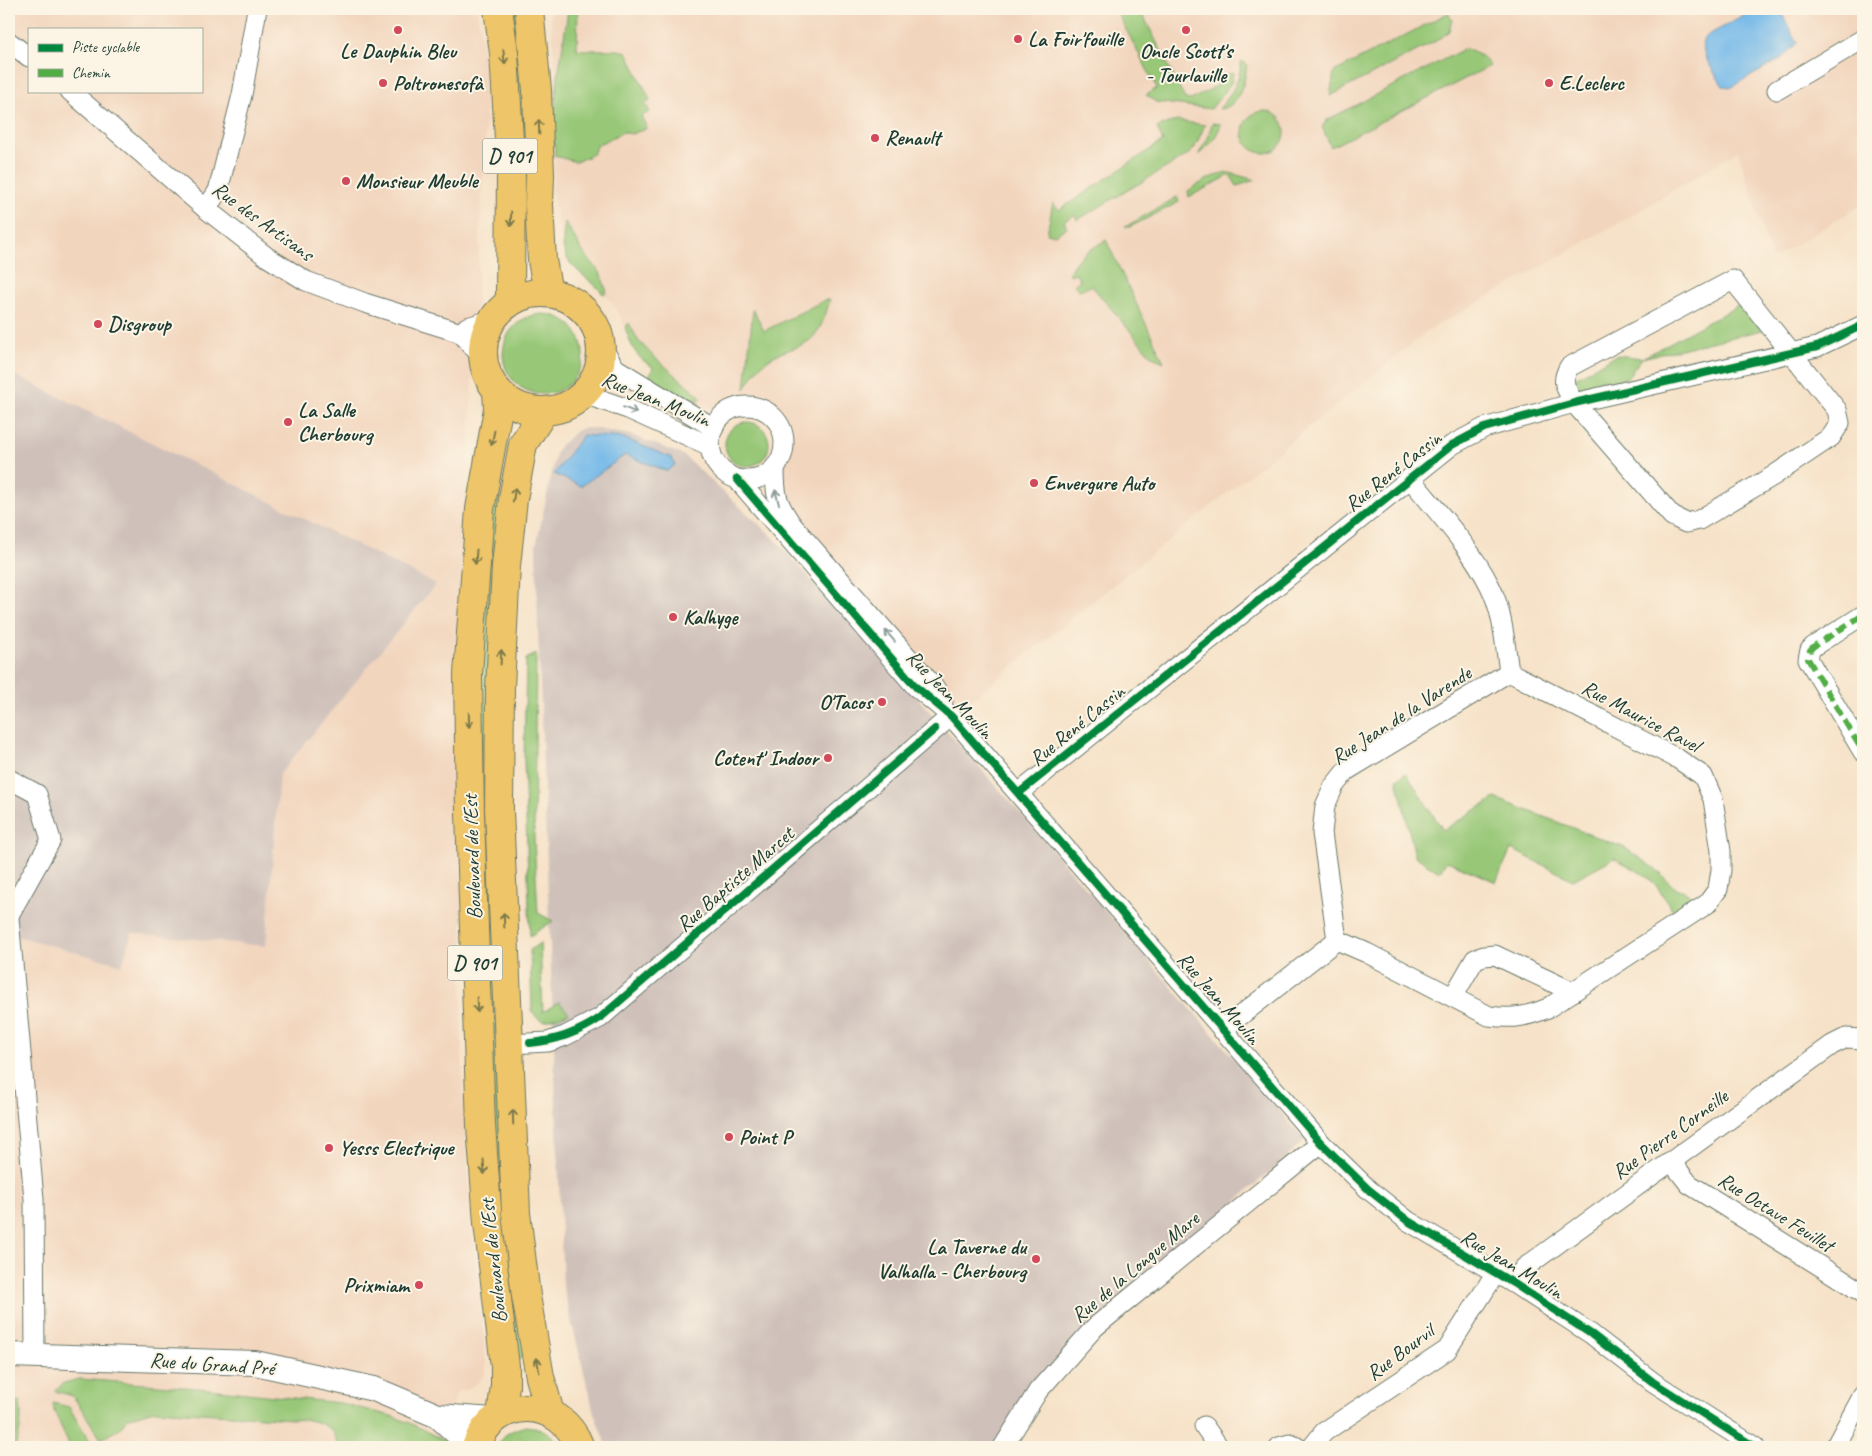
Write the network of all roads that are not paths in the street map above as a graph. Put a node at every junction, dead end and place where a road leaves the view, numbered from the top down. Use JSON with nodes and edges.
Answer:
{"nodes":[{"id":1,"x":257,"y":9,"type":"edge"},
{"id":2,"x":498,"y":9,"type":"edge"},
{"id":3,"x":528,"y":9,"type":"edge"},
{"id":4,"x":1863,"y":39,"type":"edge"},
{"id":5,"x":9,"y":42,"type":"edge"},
{"id":6,"x":28,"y":56,"type":"edge"},
{"id":7,"x":1777,"y":90,"type":"dead end"},
{"id":8,"x":71,"y":92,"type":"edge"},
{"id":9,"x":206,"y":209,"type":"junction"},
{"id":10,"x":548,"y":293,"type":"junction"},
{"id":11,"x":500,"y":312,"type":"junction"},
{"id":12,"x":1863,"y":325,"type":"edge"},
{"id":13,"x":461,"y":333,"type":"junction"},
{"id":14,"x":600,"y":344,"type":"junction"},
{"id":15,"x":1792,"y":353,"type":"junction"},
{"id":16,"x":483,"y":358,"type":"junction"},
{"id":17,"x":497,"y":390,"type":"junction"},
{"id":18,"x":584,"y":394,"type":"junction"},
{"id":19,"x":1574,"y":403,"type":"junction"},
{"id":20,"x":544,"y":411,"type":"junction"},
{"id":21,"x":712,"y":437,"type":"junction"},
{"id":22,"x":775,"y":468,"type":"junction"},
{"id":23,"x":1410,"y":478,"type":"junction"},
{"id":24,"x":737,"y":479,"type":"junction"},
{"id":25,"x":1863,"y":615,"type":"edge"},
{"id":26,"x":1509,"y":672,"type":"junction"},
{"id":27,"x":951,"y":716,"type":"junction"},
{"id":28,"x":1863,"y":752,"type":"edge"},
{"id":29,"x":9,"y":779,"type":"edge"},
{"id":30,"x":1019,"y":793,"type":"junction"},
{"id":31,"x":9,"y":916,"type":"edge"},
{"id":32,"x":1337,"y":940,"type":"junction"},
{"id":33,"x":1573,"y":992,"type":"junction"},
{"id":34,"x":1453,"y":998,"type":"junction"},
{"id":35,"x":1222,"y":1030,"type":"junction"},
{"id":36,"x":1863,"y":1039,"type":"edge"},
{"id":37,"x":510,"y":1044,"type":"junction"},
{"id":38,"x":1321,"y":1143,"type":"junction"},
{"id":39,"x":1671,"y":1161,"type":"junction"},
{"id":40,"x":1495,"y":1274,"type":"junction"},
{"id":41,"x":1513,"y":1283,"type":"junction"},
{"id":42,"x":1863,"y":1293,"type":"edge"},
{"id":43,"x":9,"y":1355,"type":"edge"},
{"id":44,"x":35,"y":1356,"type":"junction"},
{"id":45,"x":1863,"y":1395,"type":"edge"},
{"id":46,"x":550,"y":1413,"type":"junction"},
{"id":47,"x":438,"y":1416,"type":"junction"},
{"id":48,"x":497,"y":1418,"type":"junction"},
{"id":49,"x":1204,"y":1426,"type":"dead end"},
{"id":50,"x":474,"y":1447,"type":"edge"},
{"id":51,"x":580,"y":1447,"type":"edge"},
{"id":52,"x":1003,"y":1447,"type":"edge"},
{"id":53,"x":1218,"y":1447,"type":"edge"},
{"id":54,"x":1279,"y":1447,"type":"edge"},
{"id":55,"x":1297,"y":1447,"type":"edge"},
{"id":56,"x":1312,"y":1447,"type":"edge"},
{"id":57,"x":1756,"y":1447,"type":"edge"},
{"id":58,"x":1835,"y":1447,"type":"edge"}],
"edges":[{"from":1,"to":9,"type":"street"},
{"from":2,"to":11,"type":"main road","number":"D 901","one_way":true},
{"from":10,"to":3,"type":"main road","number":"D 901","one_way":true},
{"from":4,"to":7,"type":"street"},
{"from":5,"to":6,"type":"street"},
{"from":8,"to":9,"type":"street","name":"Rue des Artisans"},
{"from":9,"to":13,"type":"street","name":"Rue des Artisans"},
{"from":10,"to":11,"type":"main road"},
{"from":10,"to":14,"type":"main road"},
{"from":11,"to":13,"type":"street"},
{"from":11,"to":16,"type":"main road"},
{"from":12,"to":15,"type":"street","name":"Rue René Cassin"},
{"from":13,"to":16,"type":"street"},
{"from":14,"to":18,"type":"main road"},
{"from":14,"to":21,"type":"street","name":"Rue Jean Moulin"},
{"from":15,"to":19,"type":"street","name":"Rue René Cassin"},
{"from":15,"to":19,"type":"street"},
{"from":15,"to":19,"type":"street"},
{"from":16,"to":17,"type":"main road"},
{"from":17,"to":20,"type":"main road"},
{"from":17,"to":48,"type":"main road","name":"Boulevard de l'Est","number":"D 901","one_way":true},
{"from":18,"to":20,"type":"main road"},
{"from":18,"to":21,"type":"street","name":"Rue Jean Moulin","one_way":true},
{"from":19,"to":23,"type":"street","name":"Rue René Cassin"},
{"from":37,"to":20,"type":"main road","name":"Boulevard de l'Est","number":"D 901","one_way":true},
{"from":21,"to":22,"type":"street","name":"Rue Jean Moulin"},
{"from":21,"to":24,"type":"street","name":"Rue Jean Moulin"},
{"from":22,"to":24,"type":"street"},
{"from":27,"to":22,"type":"street","name":"Rue Jean Moulin","one_way":true},
{"from":23,"to":26,"type":"street"},
{"from":23,"to":30,"type":"street","name":"Rue René Cassin"},
{"from":24,"to":27,"type":"street","name":"Rue Jean Moulin"},
{"from":25,"to":28,"type":"street"},
{"from":26,"to":32,"type":"street","name":"Rue Jean de la Varende"},
{"from":26,"to":33,"type":"street","name":"Rue Maurice Ravel"},
{"from":27,"to":30,"type":"street","name":"Rue Jean Moulin"},
{"from":27,"to":37,"type":"street","name":"Rue Baptiste Marcet"},
{"from":29,"to":31,"type":"street"},
{"from":30,"to":35,"type":"street","name":"Rue Jean Moulin"},
{"from":31,"to":44,"type":"street"},
{"from":32,"to":34,"type":"street","name":"Rue Maurice Ravel"},
{"from":32,"to":35,"type":"street"},
{"from":33,"to":34,"type":"street","name":"Rue Maurice Ravel"},
{"from":33,"to":34,"type":"street"},
{"from":35,"to":38,"type":"street","name":"Rue Jean Moulin"},
{"from":36,"to":39,"type":"street","name":"Rue Pierre Corneille"},
{"from":46,"to":37,"type":"main road","name":"Boulevard de l'Est","number":"D 901","one_way":true},
{"from":38,"to":40,"type":"street","name":"Rue Jean Moulin"},
{"from":38,"to":52,"type":"street","name":"Rue de la Longue Mare"},
{"from":39,"to":41,"type":"street","name":"Rue Pierre Corneille"},
{"from":39,"to":42,"type":"street","name":"Rue Octave Feuillet"},
{"from":40,"to":41,"type":"street","name":"Rue Jean Moulin"},
{"from":40,"to":56,"type":"street","name":"Rue Bourvil"},
{"from":41,"to":57,"type":"street","name":"Rue Jean Moulin"},
{"from":43,"to":44,"type":"street","name":"Rue du Grand Pré"},
{"from":44,"to":47,"type":"street","name":"Rue du Grand Pré"},
{"from":45,"to":58,"type":"street"},
{"from":46,"to":48,"type":"main road"},
{"from":46,"to":51,"type":"main road"},
{"from":47,"to":48,"type":"street","name":"Rue du Grand Pré"},
{"from":47,"to":50,"type":"street","name":"Rue du Grand Pré"},
{"from":48,"to":50,"type":"main road"},
{"from":49,"to":53,"type":"street"},
{"from":54,"to":55,"type":"street"}]}
